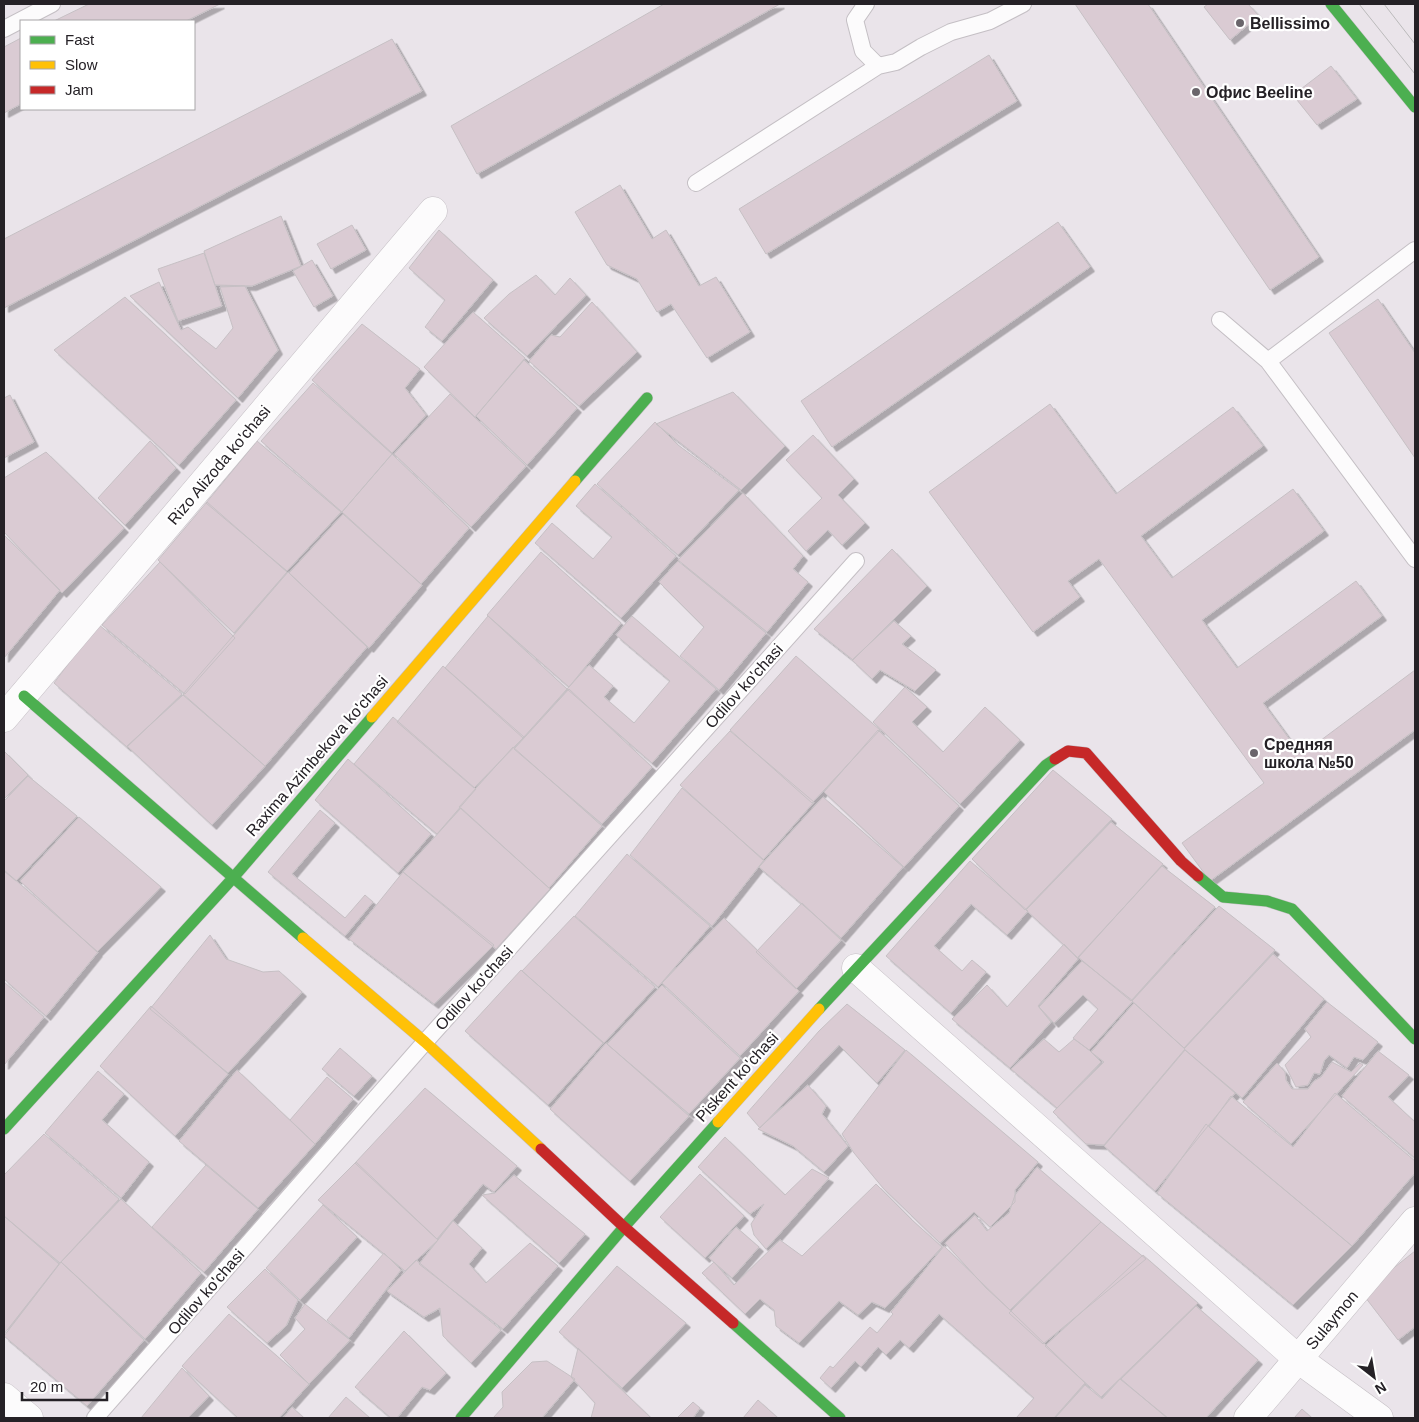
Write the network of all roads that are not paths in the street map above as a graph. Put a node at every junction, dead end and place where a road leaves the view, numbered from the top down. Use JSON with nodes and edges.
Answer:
{"nodes":[{"id":1,"x":52,"y":4,"type":"edge"},
{"id":2,"x":866,"y":4,"type":"edge"},
{"id":3,"x":1023,"y":4,"type":"edge"},
{"id":4,"x":1331,"y":4,"type":"edge"},
{"id":5,"x":21,"y":20,"type":"edge"},
{"id":6,"x":20,"y":21,"type":"edge"},
{"id":7,"x":4,"y":29,"type":"edge"},
{"id":8,"x":878,"y":66,"type":"junction"},
{"id":9,"x":1415,"y":107,"type":"edge"},
{"id":10,"x":696,"y":183,"type":"dead end"},
{"id":11,"x":433,"y":212,"type":"dead end"},
{"id":12,"x":1415,"y":250,"type":"edge"},
{"id":13,"x":1220,"y":320,"type":"dead end"},
{"id":14,"x":1268,"y":361,"type":"junction"},
{"id":15,"x":647,"y":398,"type":"dead end"},
{"id":16,"x":1415,"y":559,"type":"edge"},
{"id":17,"x":856,"y":560,"type":"dead end"},
{"id":18,"x":24,"y":696,"type":"junction"},
{"id":19,"x":4,"y":718,"type":"edge"},
{"id":20,"x":232,"y":878,"type":"junction"},
{"id":21,"x":856,"y":968,"type":"junction"},
{"id":22,"x":1415,"y":1038,"type":"edge"},
{"id":23,"x":425,"y":1042,"type":"junction"},
{"id":24,"x":4,"y":1129,"type":"edge"},
{"id":25,"x":1415,"y":1222,"type":"edge"},
{"id":26,"x":624,"y":1227,"type":"junction"},
{"id":27,"x":1298,"y":1359,"type":"junction"},
{"id":28,"x":4,"y":1397,"type":"edge"},
{"id":29,"x":833,"y":1416,"type":"edge"},
{"id":30,"x":29,"y":1418,"type":"edge"},
{"id":31,"x":94,"y":1418,"type":"edge"},
{"id":32,"x":461,"y":1418,"type":"edge"},
{"id":33,"x":1248,"y":1418,"type":"edge"},
{"id":34,"x":1379,"y":1418,"type":"edge"}],
"edges":[{"from":1,"to":5,"type":"lane"},
{"from":2,"to":8,"type":"lane"},
{"from":3,"to":8,"type":"lane"},
{"from":4,"to":9,"type":"street"},
{"from":6,"to":7,"type":"lane"},
{"from":8,"to":10,"type":"lane"},
{"from":11,"to":18,"type":"street","name":"Rizo Alizoda ko'chasi"},
{"from":12,"to":14,"type":"lane"},
{"from":13,"to":14,"type":"lane"},
{"from":14,"to":16,"type":"lane"},
{"from":15,"to":20,"type":"street","name":"Raxima Azimbekova ko'chasi"},
{"from":17,"to":23,"type":"lane","name":"Odilov ko'chasi"},
{"from":18,"to":19,"type":"street","name":"Rizo Alizoda ko'chasi"},
{"from":18,"to":20,"type":"street"},
{"from":20,"to":23,"type":"street"},
{"from":20,"to":24,"type":"street","name":"Raxima Azimbekova ko'chasi"},
{"from":21,"to":22,"type":"street","name":"Piskent ko'chasi"},
{"from":21,"to":26,"type":"street","name":"Piskent ko'chasi"},
{"from":21,"to":27,"type":"street"},
{"from":23,"to":26,"type":"street"},
{"from":23,"to":31,"type":"lane","name":"Odilov ko'chasi"},
{"from":25,"to":27,"type":"street","name":"Sulaymon"},
{"from":26,"to":29,"type":"street"},
{"from":26,"to":32,"type":"street","name":"Piskent ko'chasi"},
{"from":27,"to":33,"type":"street","name":"Sulaymon"},
{"from":27,"to":34,"type":"street"},
{"from":28,"to":30,"type":"street"}]}
